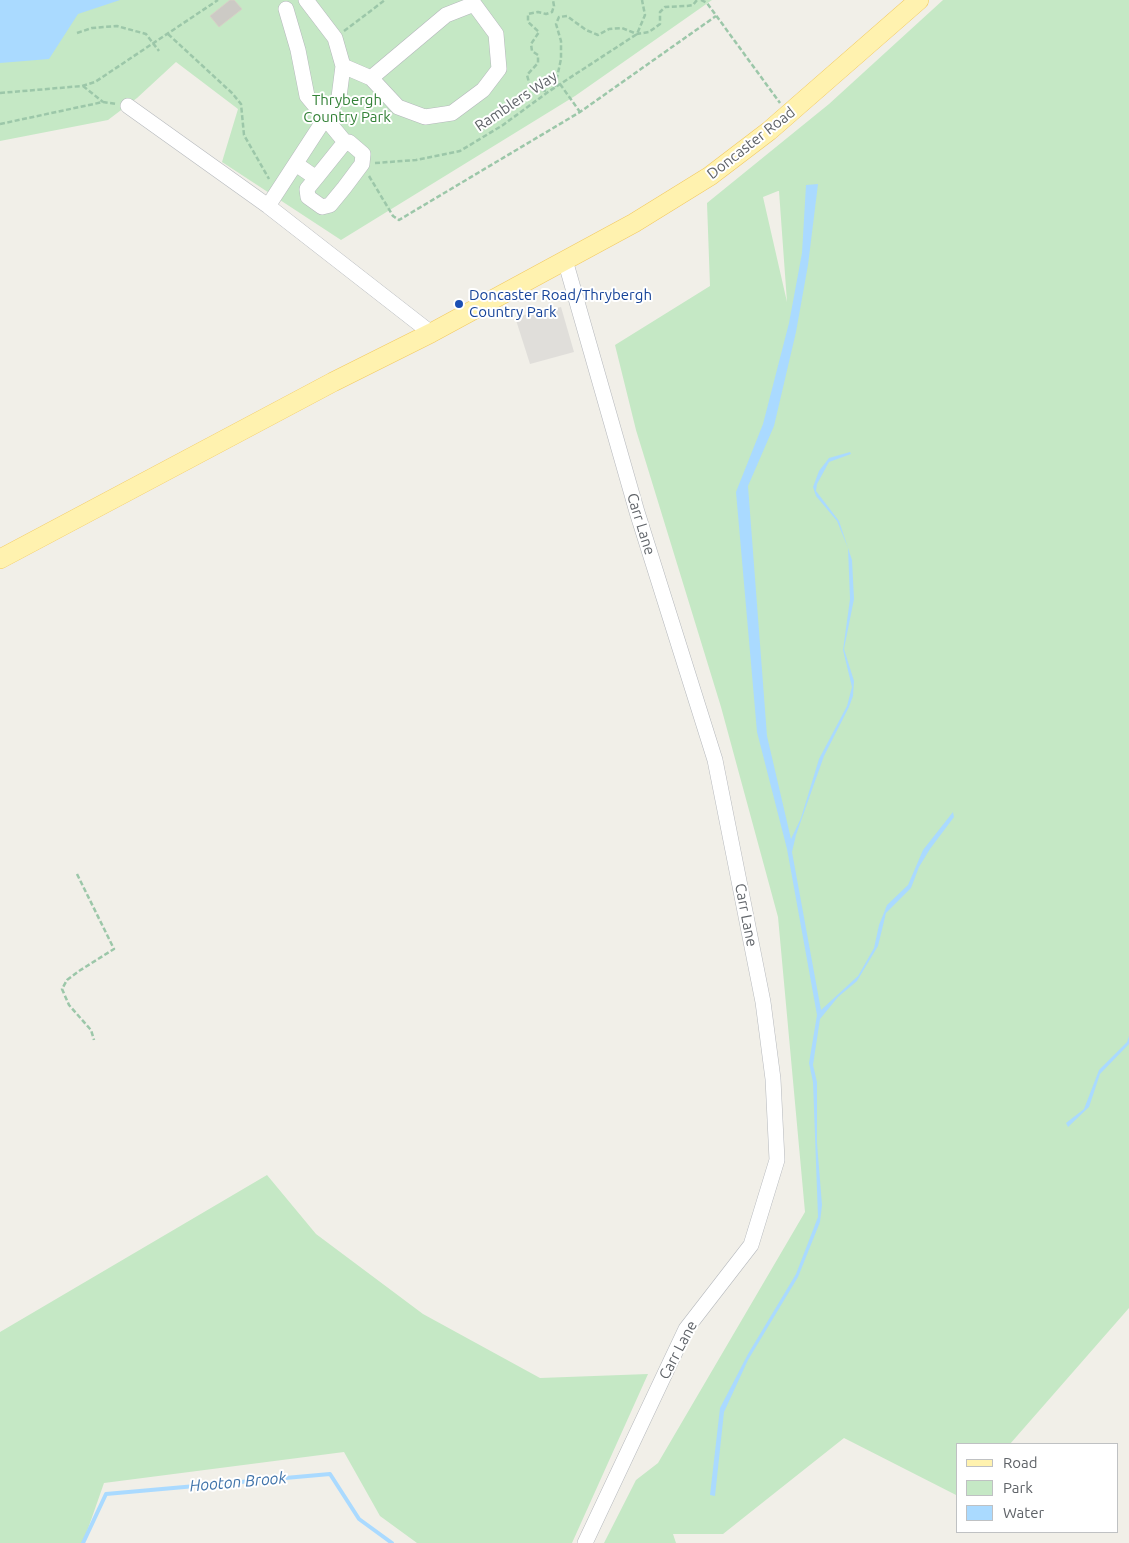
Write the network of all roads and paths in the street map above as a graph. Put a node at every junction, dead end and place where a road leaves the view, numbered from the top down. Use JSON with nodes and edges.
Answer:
{"nodes":[{"id":1,"x":218,"y":0,"type":"edge"},
{"id":2,"x":306,"y":0,"type":"edge"},
{"id":3,"x":385,"y":0,"type":"edge"},
{"id":4,"x":553,"y":0,"type":"edge"},
{"id":5,"x":642,"y":0,"type":"edge"},
{"id":6,"x":699,"y":0,"type":"edge"},
{"id":7,"x":919,"y":0,"type":"edge"},
{"id":8,"x":286,"y":9,"type":"dead end"},
{"id":9,"x":716,"y":16,"type":"junction"},
{"id":10,"x":77,"y":33,"type":"dead end"},
{"id":11,"x":168,"y":34,"type":"junction"},
{"id":12,"x":637,"y":34,"type":"junction"},
{"id":13,"x":334,"y":38,"type":"junction"},
{"id":14,"x":154,"y":44,"type":"junction"},
{"id":15,"x":159,"y":51,"type":"dead end"},
{"id":16,"x":343,"y":66,"type":"junction"},
{"id":17,"x":371,"y":78,"type":"junction"},
{"id":18,"x":560,"y":84,"type":"junction"},
{"id":19,"x":82,"y":86,"type":"junction"},
{"id":20,"x":555,"y":87,"type":"junction"},
{"id":21,"x":548,"y":92,"type":"junction"},
{"id":22,"x":0,"y":93,"type":"edge"},
{"id":23,"x":103,"y":102,"type":"junction"},
{"id":24,"x":128,"y":106,"type":"joint"},
{"id":25,"x":580,"y":112,"type":"junction"},
{"id":26,"x":788,"y":114,"type":"junction"},
{"id":27,"x":325,"y":120,"type":"junction"},
{"id":28,"x":0,"y":124,"type":"edge"},
{"id":29,"x":345,"y":142,"type":"junction"},
{"id":30,"x":296,"y":164,"type":"junction"},
{"id":31,"x":362,"y":164,"type":"junction"},
{"id":32,"x":316,"y":178,"type":"junction"},
{"id":33,"x":281,"y":187,"type":"junction"},
{"id":34,"x":268,"y":206,"type":"junction"},
{"id":35,"x":565,"y":260,"type":"junction"},
{"id":36,"x":432,"y":333,"type":"junction"},
{"id":37,"x":0,"y":559,"type":"edge"},
{"id":38,"x":77,"y":874,"type":"dead end"},
{"id":39,"x":94,"y":1040,"type":"dead end"},
{"id":40,"x":585,"y":1543,"type":"edge"}],
"edges":[{"from":1,"to":11,"type":"path"},
{"from":2,"to":13,"type":"street"},
{"from":3,"to":13,"type":"path"},
{"from":4,"to":21,"type":"path"},
{"from":5,"to":12,"type":"path"},
{"from":6,"to":9,"type":"path"},
{"from":6,"to":12,"type":"path","name":"Ramblers Way"},
{"from":7,"to":26,"type":"main road","name":"Doncaster Road"},
{"from":8,"to":27,"type":"street"},
{"from":9,"to":25,"type":"path"},
{"from":9,"to":26,"type":"path"},
{"from":10,"to":14,"type":"path"},
{"from":11,"to":14,"type":"path"},
{"from":11,"to":33,"type":"path"},
{"from":12,"to":18,"type":"path","name":"Ramblers Way"},
{"from":12,"to":20,"type":"path"},
{"from":13,"to":16,"type":"street"},
{"from":14,"to":15,"type":"path"},
{"from":14,"to":19,"type":"path"},
{"from":16,"to":17,"type":"street"},
{"from":16,"to":27,"type":"street"},
{"from":17,"to":17,"type":"street"},
{"from":18,"to":20,"type":"path","name":"Ramblers Way"},
{"from":18,"to":25,"type":"path"},
{"from":19,"to":22,"type":"path"},
{"from":19,"to":23,"type":"path"},
{"from":20,"to":21,"type":"path","name":"Ramblers Way"},
{"from":21,"to":31,"type":"path","name":"Ramblers Way"},
{"from":23,"to":24,"type":"path"},
{"from":23,"to":28,"type":"path"},
{"from":24,"to":34,"type":"street"},
{"from":25,"to":31,"type":"path"},
{"from":26,"to":35,"type":"main road","name":"Doncaster Road"},
{"from":27,"to":29,"type":"street"},
{"from":27,"to":30,"type":"street"},
{"from":29,"to":31,"type":"street"},
{"from":29,"to":32,"type":"street"},
{"from":30,"to":32,"type":"street"},
{"from":30,"to":33,"type":"street"},
{"from":31,"to":32,"type":"street"},
{"from":33,"to":34,"type":"street"},
{"from":34,"to":36,"type":"street"},
{"from":35,"to":36,"type":"main road","name":"Doncaster Road"},
{"from":35,"to":40,"type":"street","name":"Carr Lane"},
{"from":36,"to":37,"type":"main road","name":"Doncaster Road"},
{"from":38,"to":39,"type":"path"}]}
